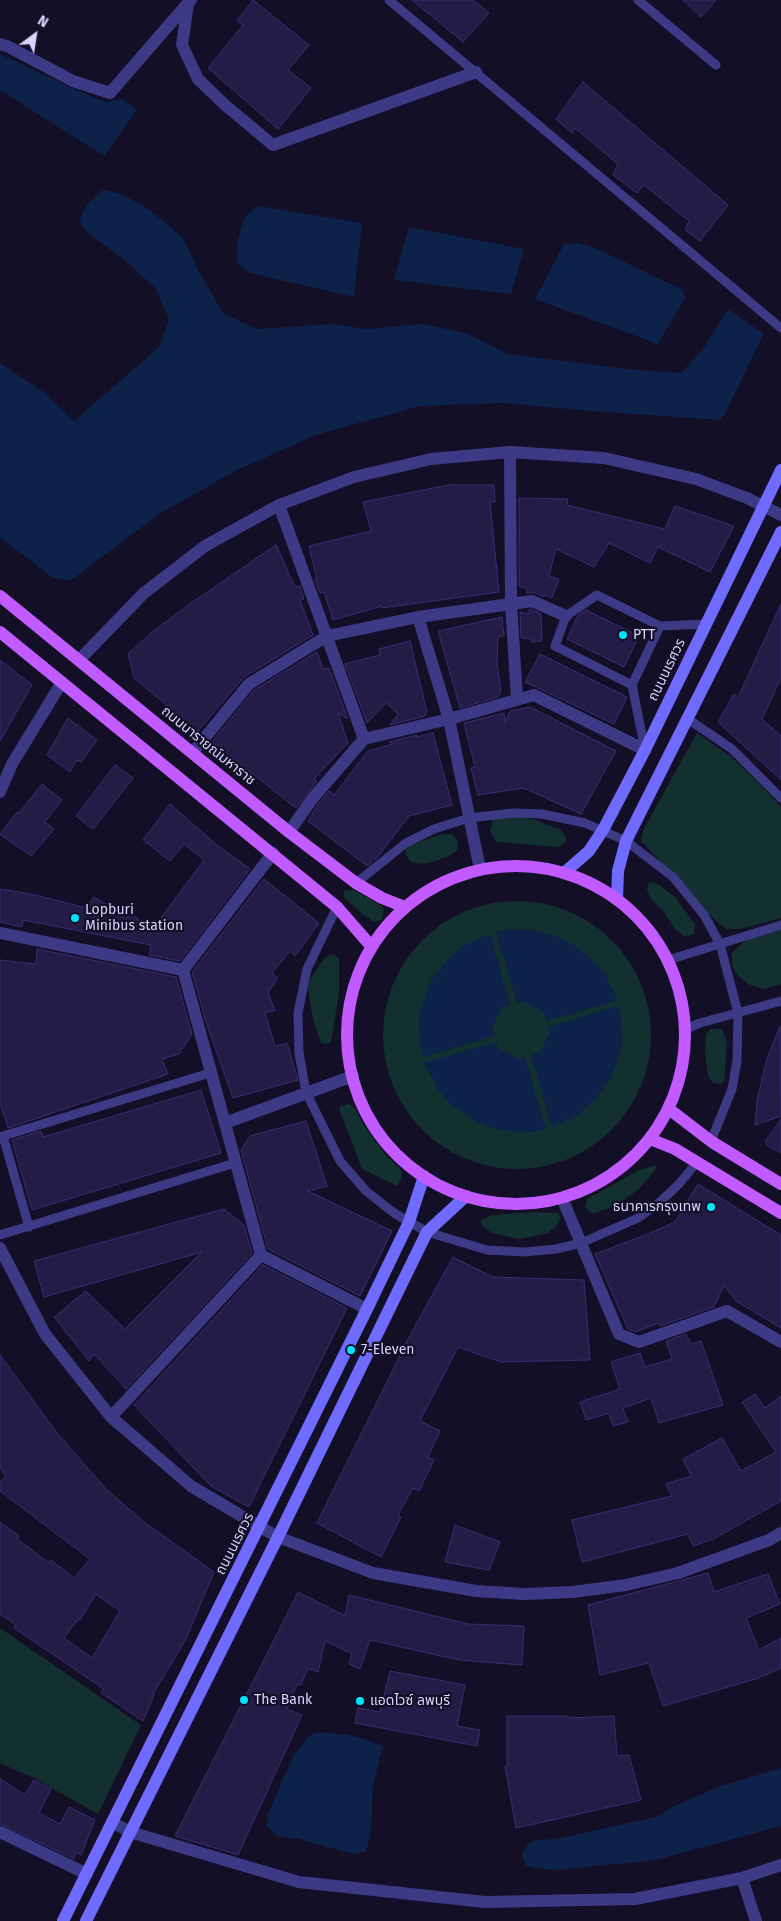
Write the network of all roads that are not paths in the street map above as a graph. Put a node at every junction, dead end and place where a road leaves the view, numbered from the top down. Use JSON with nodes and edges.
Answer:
{"nodes":[{"id":1,"x":389,"y":0,"type":"edge"},
{"id":2,"x":638,"y":0,"type":"edge"},
{"id":3,"x":190,"y":2,"type":"edge"},
{"id":4,"x":0,"y":44,"type":"edge"},
{"id":5,"x":716,"y":65,"type":"dead end"},
{"id":6,"x":476,"y":72,"type":"junction"},
{"id":7,"x":781,"y":328,"type":"edge"},
{"id":8,"x":510,"y":452,"type":"junction"},
{"id":9,"x":781,"y":470,"type":"edge"},
{"id":10,"x":280,"y":505,"type":"junction"},
{"id":11,"x":763,"y":506,"type":"junction"},
{"id":12,"x":781,"y":514,"type":"edge"},
{"id":13,"x":781,"y":532,"type":"edge"},
{"id":14,"x":0,"y":596,"type":"edge"},
{"id":15,"x":511,"y":604,"type":"junction"},
{"id":16,"x":418,"y":616,"type":"junction"},
{"id":17,"x":566,"y":616,"type":"junction"},
{"id":18,"x":706,"y":624,"type":"junction"},
{"id":19,"x":660,"y":626,"type":"junction"},
{"id":20,"x":0,"y":632,"type":"edge"},
{"id":21,"x":326,"y":636,"type":"junction"},
{"id":22,"x":79,"y":660,"type":"junction"},
{"id":23,"x":62,"y":682,"type":"junction"},
{"id":24,"x":632,"y":685,"type":"junction"},
{"id":25,"x":517,"y":699,"type":"junction"},
{"id":26,"x":449,"y":719,"type":"junction"},
{"id":27,"x":688,"y":719,"type":"junction"},
{"id":28,"x":364,"y":739,"type":"junction"},
{"id":29,"x":645,"y":750,"type":"junction"},
{"id":30,"x":193,"y":752,"type":"junction"},
{"id":31,"x":0,"y":792,"type":"edge"},
{"id":32,"x":781,"y":798,"type":"edge"},
{"id":33,"x":469,"y":818,"type":"junction"},
{"id":34,"x":603,"y":830,"type":"junction"},
{"id":35,"x":289,"y":832,"type":"junction"},
{"id":36,"x":626,"y":841,"type":"junction"},
{"id":37,"x":273,"y":853,"type":"junction"},
{"id":38,"x":480,"y":869,"type":"junction"},
{"id":39,"x":564,"y":873,"type":"junction"},
{"id":40,"x":356,"y":882,"type":"junction"},
{"id":41,"x":617,"y":899,"type":"junction"},
{"id":42,"x":337,"y":907,"type":"junction"},
{"id":43,"x":405,"y":907,"type":"junction"},
{"id":44,"x":781,"y":925,"type":"edge"},
{"id":45,"x":0,"y":934,"type":"edge"},
{"id":46,"x":720,"y":944,"type":"junction"},
{"id":47,"x":371,"y":946,"type":"junction"},
{"id":48,"x":668,"y":960,"type":"junction"},
{"id":49,"x":183,"y":970,"type":"junction"},
{"id":50,"x":781,"y":1001,"type":"edge"},
{"id":51,"x":738,"y":1013,"type":"junction"},
{"id":52,"x":686,"y":1029,"type":"junction"},
{"id":53,"x":210,"y":1073,"type":"junction"},
{"id":54,"x":353,"y":1076,"type":"junction"},
{"id":55,"x":306,"y":1092,"type":"junction"},
{"id":56,"x":669,"y":1109,"type":"junction"},
{"id":57,"x":224,"y":1123,"type":"junction"},
{"id":58,"x":2,"y":1136,"type":"edge"},
{"id":59,"x":650,"y":1139,"type":"junction"},
{"id":60,"x":711,"y":1141,"type":"junction"},
{"id":61,"x":697,"y":1162,"type":"junction"},
{"id":62,"x":236,"y":1163,"type":"junction"},
{"id":63,"x":424,"y":1176,"type":"junction"},
{"id":64,"x":781,"y":1184,"type":"edge"},
{"id":65,"x":466,"y":1196,"type":"junction"},
{"id":66,"x":562,"y":1198,"type":"junction"},
{"id":67,"x":781,"y":1213,"type":"edge"},
{"id":68,"x":409,"y":1222,"type":"junction"},
{"id":69,"x":29,"y":1227,"type":"junction"},
{"id":70,"x":427,"y":1232,"type":"junction"},
{"id":71,"x":0,"y":1236,"type":"edge"},
{"id":72,"x":581,"y":1243,"type":"junction"},
{"id":73,"x":0,"y":1248,"type":"edge"},
{"id":74,"x":261,"y":1255,"type":"junction"},
{"id":75,"x":367,"y":1309,"type":"junction"},
{"id":76,"x":781,"y":1342,"type":"edge"},
{"id":77,"x":111,"y":1417,"type":"junction"},
{"id":78,"x":260,"y":1527,"type":"junction"},
{"id":79,"x":781,"y":1533,"type":"edge"},
{"id":80,"x":278,"y":1537,"type":"junction"},
{"id":81,"x":112,"y":1822,"type":"junction"},
{"id":82,"x":0,"y":1832,"type":"edge"},
{"id":83,"x":130,"y":1832,"type":"junction"},
{"id":84,"x":781,"y":1865,"type":"edge"},
{"id":85,"x":87,"y":1874,"type":"junction"},
{"id":86,"x":742,"y":1878,"type":"junction"},
{"id":87,"x":63,"y":1921,"type":"edge"},
{"id":88,"x":86,"y":1921,"type":"edge"},
{"id":89,"x":756,"y":1921,"type":"edge"}],
"edges":[{"from":1,"to":6,"type":"lane"},
{"from":2,"to":5,"type":"lane"},
{"from":3,"to":4,"type":"street"},
{"from":3,"to":6,"type":"street"},
{"from":6,"to":7,"type":"lane"},
{"from":8,"to":10,"type":"street"},
{"from":8,"to":11,"type":"street"},
{"from":8,"to":15,"type":"street"},
{"from":9,"to":11,"type":"main road","name":"ถนนนเรศวร"},
{"from":10,"to":21,"type":"street"},
{"from":10,"to":22,"type":"street"},
{"from":11,"to":12,"type":"street"},
{"from":11,"to":18,"type":"main road","name":"ถนนนเรศวร"},
{"from":13,"to":27,"type":"main road"},
{"from":14,"to":22,"type":"main road","name":"ถนนนารายณ์มหาราช"},
{"from":15,"to":16,"type":"street"},
{"from":15,"to":17,"type":"street"},
{"from":15,"to":25,"type":"street"},
{"from":16,"to":21,"type":"street"},
{"from":16,"to":26,"type":"street"},
{"from":17,"to":19,"type":"lane"},
{"from":17,"to":24,"type":"lane"},
{"from":18,"to":19,"type":"lane"},
{"from":18,"to":29,"type":"main road","name":"ถนนนเรศวร"},
{"from":19,"to":24,"type":"lane"},
{"from":20,"to":23,"type":"main road"},
{"from":21,"to":28,"type":"street"},
{"from":21,"to":30,"type":"street"},
{"from":22,"to":30,"type":"main road","name":"ถนนนารายณ์มหาราช"},
{"from":23,"to":31,"type":"street"},
{"from":23,"to":37,"type":"main road"},
{"from":24,"to":29,"type":"lane"},
{"from":25,"to":26,"type":"street"},
{"from":25,"to":29,"type":"street"},
{"from":26,"to":28,"type":"street"},
{"from":26,"to":33,"type":"street"},
{"from":27,"to":32,"type":"lane"},
{"from":27,"to":36,"type":"main road"},
{"from":28,"to":35,"type":"street"},
{"from":29,"to":34,"type":"main road","name":"ถนนนเรศวร"},
{"from":30,"to":35,"type":"main road","name":"ถนนนารายณ์มหาราช"},
{"from":33,"to":34,"type":"lane"},
{"from":33,"to":38,"type":"street"},
{"from":33,"to":40,"type":"lane"},
{"from":34,"to":36,"type":"lane"},
{"from":34,"to":39,"type":"main road","name":"ถนนนเรศวร"},
{"from":35,"to":40,"type":"main road","name":"ถนนนารายณ์มหาราช"},
{"from":36,"to":41,"type":"main road"},
{"from":36,"to":46,"type":"lane"},
{"from":37,"to":42,"type":"main road"},
{"from":37,"to":49,"type":"street"},
{"from":38,"to":39,"type":"main road"},
{"from":38,"to":43,"type":"main road"},
{"from":39,"to":41,"type":"main road"},
{"from":40,"to":43,"type":"main road","name":"ถนนนารายณ์มหาราช"},
{"from":41,"to":48,"type":"main road"},
{"from":42,"to":47,"type":"main road"},
{"from":42,"to":55,"type":"lane"},
{"from":43,"to":47,"type":"main road"},
{"from":44,"to":46,"type":"lane"},
{"from":45,"to":49,"type":"street"},
{"from":46,"to":48,"type":"lane"},
{"from":46,"to":51,"type":"lane"},
{"from":47,"to":54,"type":"main road"},
{"from":48,"to":52,"type":"main road"},
{"from":49,"to":53,"type":"street"},
{"from":50,"to":51,"type":"lane"},
{"from":51,"to":52,"type":"lane"},
{"from":51,"to":60,"type":"lane"},
{"from":52,"to":56,"type":"main road"},
{"from":53,"to":57,"type":"street"},
{"from":53,"to":58,"type":"lane"},
{"from":54,"to":55,"type":"street"},
{"from":54,"to":63,"type":"main road"},
{"from":55,"to":57,"type":"street"},
{"from":55,"to":68,"type":"lane"},
{"from":56,"to":59,"type":"main road"},
{"from":56,"to":60,"type":"main road"},
{"from":57,"to":62,"type":"street"},
{"from":58,"to":69,"type":"lane"},
{"from":59,"to":61,"type":"main road"},
{"from":59,"to":66,"type":"main road"},
{"from":60,"to":64,"type":"main road"},
{"from":61,"to":67,"type":"main road"},
{"from":61,"to":72,"type":"lane"},
{"from":62,"to":69,"type":"lane"},
{"from":62,"to":74,"type":"street"},
{"from":63,"to":65,"type":"main road"},
{"from":63,"to":68,"type":"main road","name":"ถนนนเรศวร"},
{"from":65,"to":66,"type":"main road"},
{"from":65,"to":70,"type":"main road"},
{"from":66,"to":72,"type":"street"},
{"from":68,"to":70,"type":"lane"},
{"from":68,"to":75,"type":"main road","name":"ถนนนเรศวร"},
{"from":69,"to":71,"type":"lane"},
{"from":70,"to":72,"type":"lane"},
{"from":70,"to":80,"type":"main road"},
{"from":72,"to":76,"type":"street"},
{"from":73,"to":77,"type":"street"},
{"from":74,"to":75,"type":"street"},
{"from":74,"to":77,"type":"street"},
{"from":75,"to":78,"type":"main road","name":"ถนนนเรศวร"},
{"from":77,"to":78,"type":"street"},
{"from":78,"to":80,"type":"street"},
{"from":78,"to":81,"type":"main road","name":"ถนนนเรศวร"},
{"from":79,"to":80,"type":"street"},
{"from":80,"to":83,"type":"main road"},
{"from":81,"to":83,"type":"street"},
{"from":81,"to":85,"type":"main road","name":"ถนนนเรศวร"},
{"from":82,"to":85,"type":"street"},
{"from":83,"to":86,"type":"street"},
{"from":83,"to":88,"type":"main road"},
{"from":84,"to":86,"type":"street"},
{"from":85,"to":87,"type":"main road","name":"ถนนนเรศวร"},
{"from":86,"to":89,"type":"street"}]}
